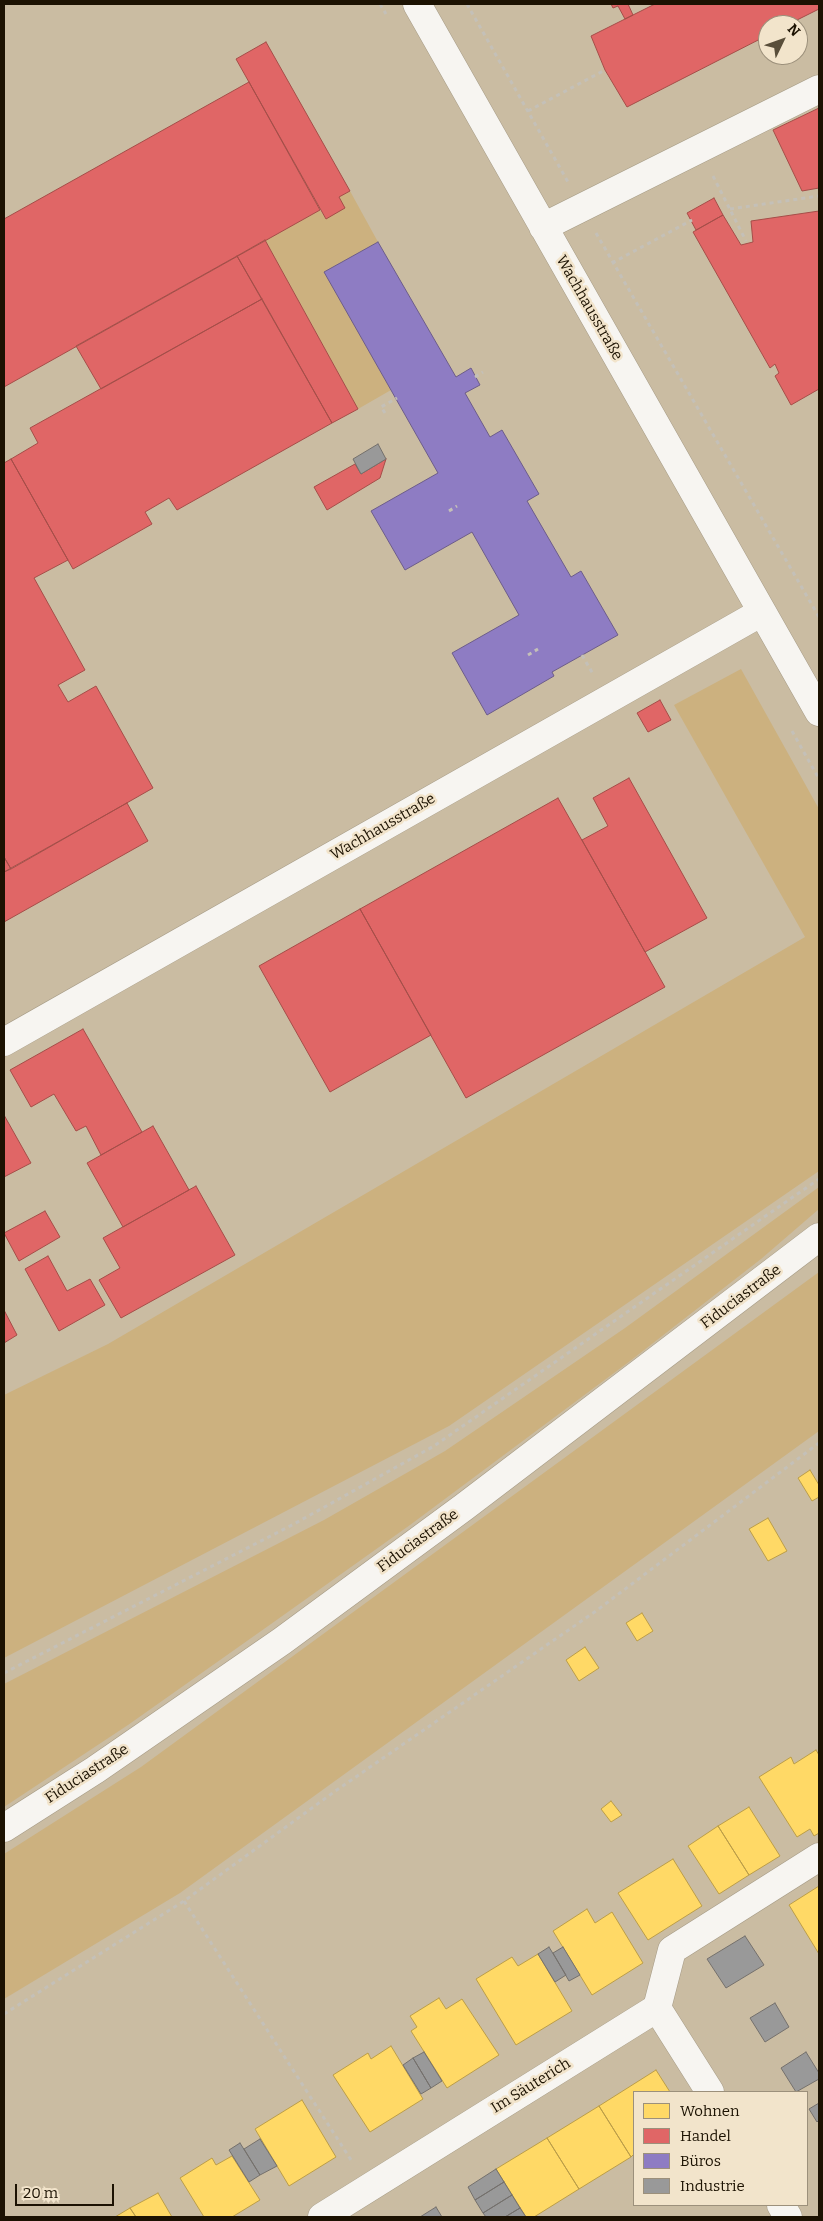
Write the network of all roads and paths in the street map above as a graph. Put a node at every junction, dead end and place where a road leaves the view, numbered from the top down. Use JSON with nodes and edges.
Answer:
{"nodes":[{"id":1,"x":417,"y":4,"type":"edge"},
{"id":2,"x":467,"y":4,"type":"edge"},
{"id":3,"x":605,"y":70,"type":"dead end"},
{"id":4,"x":819,"y":89,"type":"edge"},
{"id":5,"x":528,"y":111,"type":"junction"},
{"id":6,"x":700,"y":148,"type":"junction"},
{"id":7,"x":819,"y":196,"type":"edge"},
{"id":8,"x":582,"y":208,"type":"junction"},
{"id":9,"x":730,"y":209,"type":"junction"},
{"id":10,"x":692,"y":220,"type":"dead end"},
{"id":11,"x":543,"y":228,"type":"junction"},
{"id":12,"x":746,"y":241,"type":"dead end"},
{"id":13,"x":612,"y":263,"type":"junction"},
{"id":14,"x":483,"y":372,"type":"dead end"},
{"id":15,"x":475,"y":377,"type":"dead end"},
{"id":16,"x":397,"y":398,"type":"dead end"},
{"id":17,"x":385,"y":413,"type":"dead end"},
{"id":18,"x":457,"y":506,"type":"dead end"},
{"id":19,"x":449,"y":511,"type":"dead end"},
{"id":20,"x":762,"y":612,"type":"junction"},
{"id":21,"x":819,"y":618,"type":"edge"},
{"id":22,"x":538,"y":649,"type":"dead end"},
{"id":23,"x":528,"y":655,"type":"dead end"},
{"id":24,"x":819,"y":712,"type":"edge"},
{"id":25,"x":4,"y":1042,"type":"edge"},
{"id":26,"x":819,"y":1179,"type":"edge"},
{"id":27,"x":819,"y":1237,"type":"edge"},
{"id":28,"x":819,"y":1443,"type":"edge"},
{"id":29,"x":4,"y":1673,"type":"edge"},
{"id":30,"x":4,"y":1828,"type":"edge"},
{"id":31,"x":819,"y":1858,"type":"edge"},
{"id":32,"x":184,"y":1901,"type":"junction"},
{"id":33,"x":657,"y":2008,"type":"junction"},
{"id":34,"x":4,"y":2014,"type":"edge"},
{"id":35,"x":709,"y":2091,"type":"edge"},
{"id":36,"x":370,"y":2188,"type":"junction"},
{"id":37,"x":782,"y":2206,"type":"edge"},
{"id":38,"x":322,"y":2217,"type":"edge"},
{"id":39,"x":788,"y":2217,"type":"edge"}],
"edges":[{"from":1,"to":11,"type":"street","name":"Wachhausstraße"},
{"from":2,"to":5,"type":"path"},
{"from":3,"to":5,"type":"path"},
{"from":4,"to":6,"type":"street"},
{"from":5,"to":8,"type":"path"},
{"from":6,"to":8,"type":"street"},
{"from":6,"to":9,"type":"path"},
{"from":7,"to":9,"type":"path"},
{"from":8,"to":11,"type":"street"},
{"from":8,"to":13,"type":"path"},
{"from":9,"to":12,"type":"path"},
{"from":10,"to":13,"type":"path"},
{"from":11,"to":20,"type":"street","name":"Wachhausstraße"},
{"from":13,"to":21,"type":"path"},
{"from":14,"to":15,"type":"path"},
{"from":16,"to":17,"type":"path"},
{"from":18,"to":19,"type":"path"},
{"from":20,"to":24,"type":"street","name":"Wachhausstraße"},
{"from":20,"to":25,"type":"street","name":"Wachhausstraße"},
{"from":22,"to":23,"type":"path"},
{"from":26,"to":29,"type":"path"},
{"from":27,"to":30,"type":"street","name":"Fiduciastraße"},
{"from":28,"to":32,"type":"path"},
{"from":31,"to":33,"type":"street"},
{"from":32,"to":34,"type":"path"},
{"from":32,"to":36,"type":"path"},
{"from":33,"to":35,"type":"street"},
{"from":33,"to":36,"type":"street","name":"Im Säuterich"},
{"from":36,"to":38,"type":"street","name":"Im Säuterich"},
{"from":37,"to":39,"type":"street"}]}
